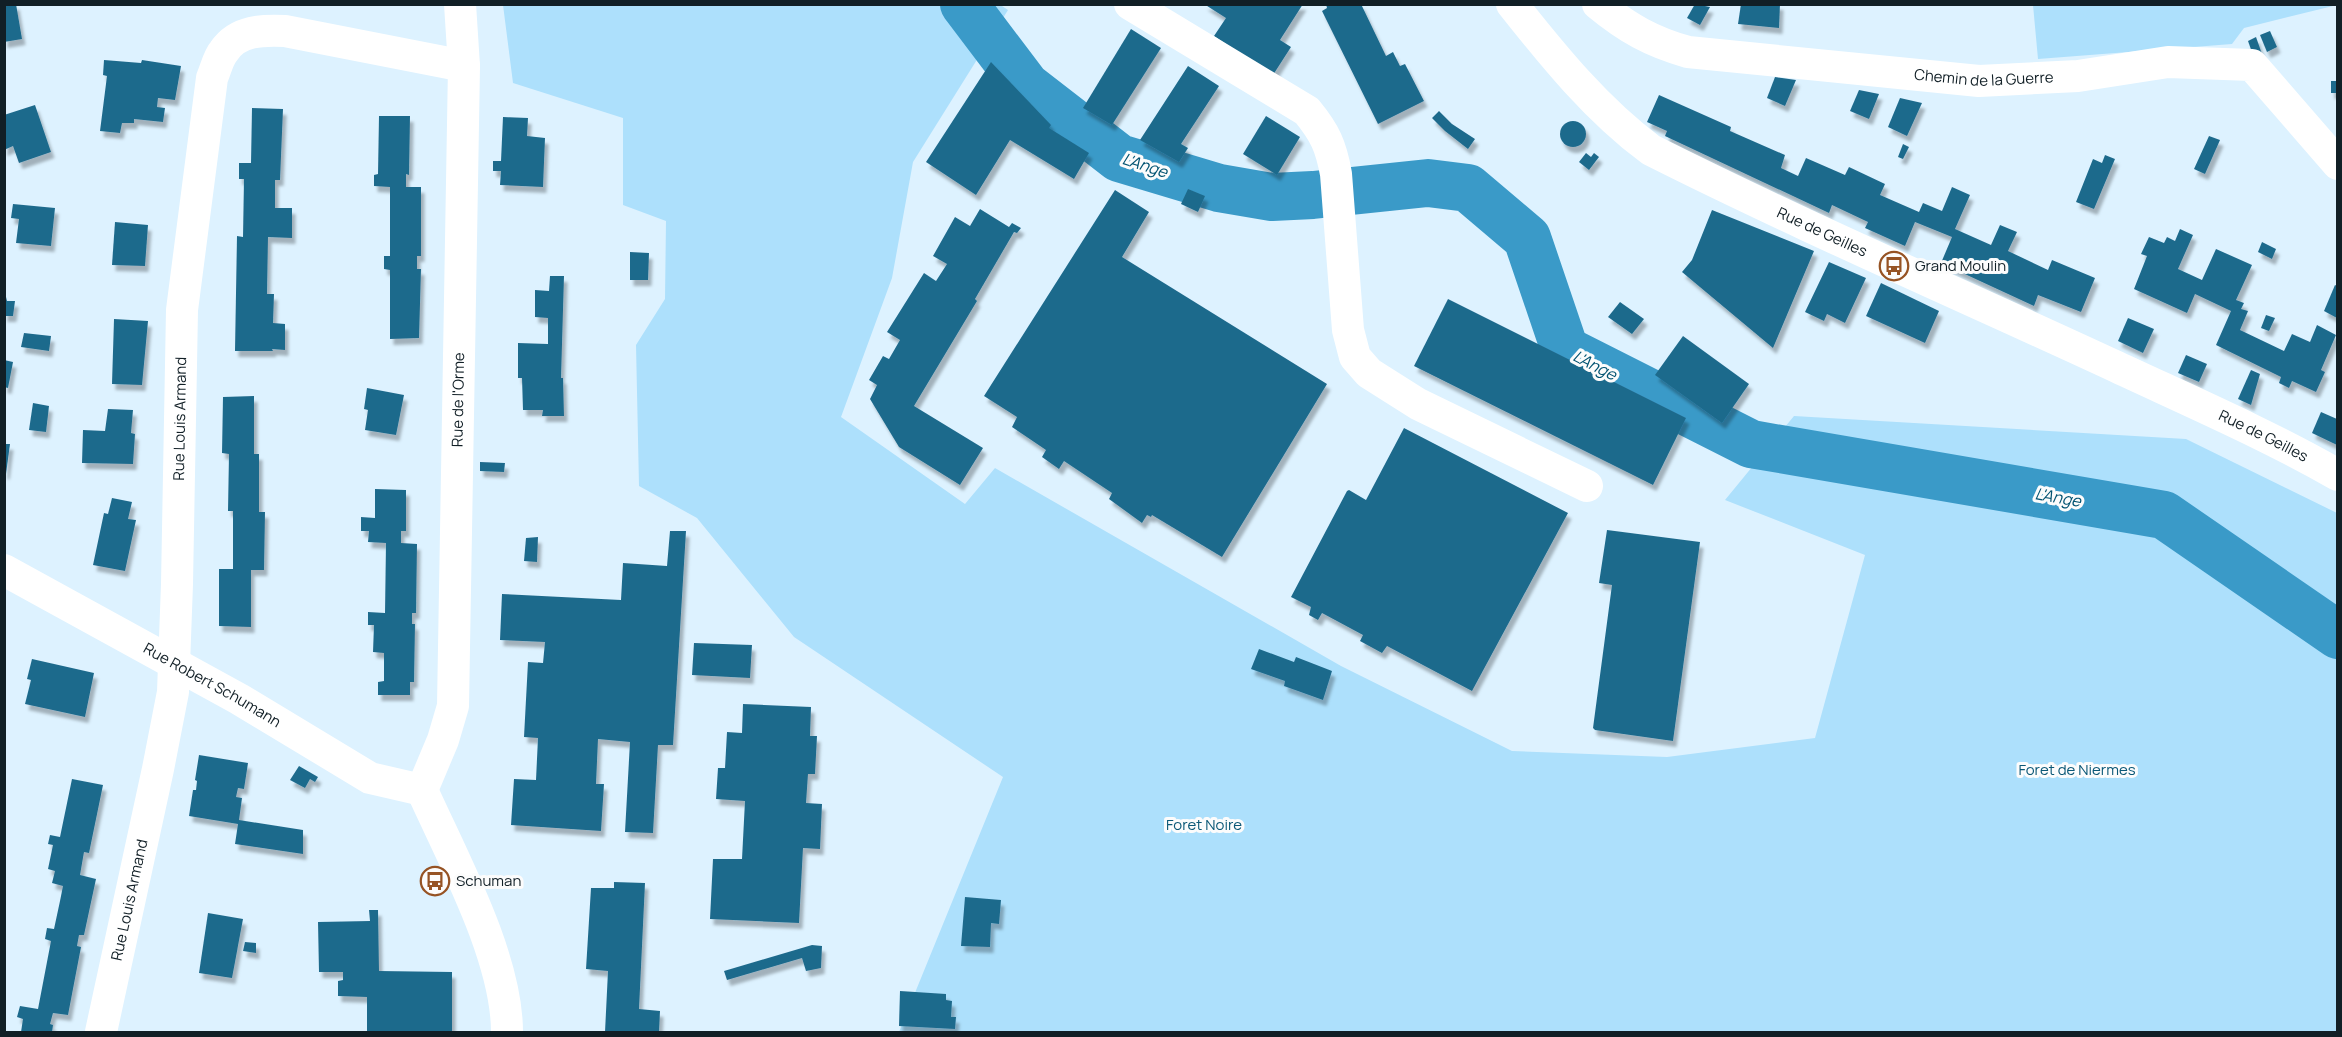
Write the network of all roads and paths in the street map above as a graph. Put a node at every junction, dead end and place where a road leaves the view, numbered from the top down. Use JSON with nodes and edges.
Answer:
{"nodes":[{"id":1,"x":460,"y":4,"type":"edge"},
{"id":2,"x":1130,"y":4,"type":"edge"},
{"id":3,"x":1512,"y":4,"type":"edge"},
{"id":4,"x":1598,"y":4,"type":"edge"},
{"id":5,"x":464,"y":66,"type":"junction"},
{"id":6,"x":2337,"y":164,"type":"edge"},
{"id":7,"x":2337,"y":475,"type":"edge"},
{"id":8,"x":1587,"y":486,"type":"dead end"},
{"id":9,"x":4,"y":570,"type":"edge"},
{"id":10,"x":174,"y":664,"type":"junction"},
{"id":11,"x":423,"y":790,"type":"junction"},
{"id":12,"x":101,"y":1032,"type":"edge"},
{"id":13,"x":507,"y":1032,"type":"edge"}],
"edges":[{"from":1,"to":5,"type":"street","name":"Rue de l'Orme"},
{"from":2,"to":8,"type":"street"},
{"from":3,"to":7,"type":"street","name":"Rue de Geilles"},
{"from":4,"to":6,"type":"street","name":"Chemin de la Guerre"},
{"from":5,"to":10,"type":"street","name":"Rue Louis Armand"},
{"from":5,"to":11,"type":"street","name":"Rue de l'Orme"},
{"from":9,"to":10,"type":"street","name":"Rue Robert Schumann"},
{"from":10,"to":11,"type":"street","name":"Rue Robert Schumann"},
{"from":10,"to":12,"type":"street","name":"Rue Louis Armand"},
{"from":11,"to":13,"type":"street"}]}
